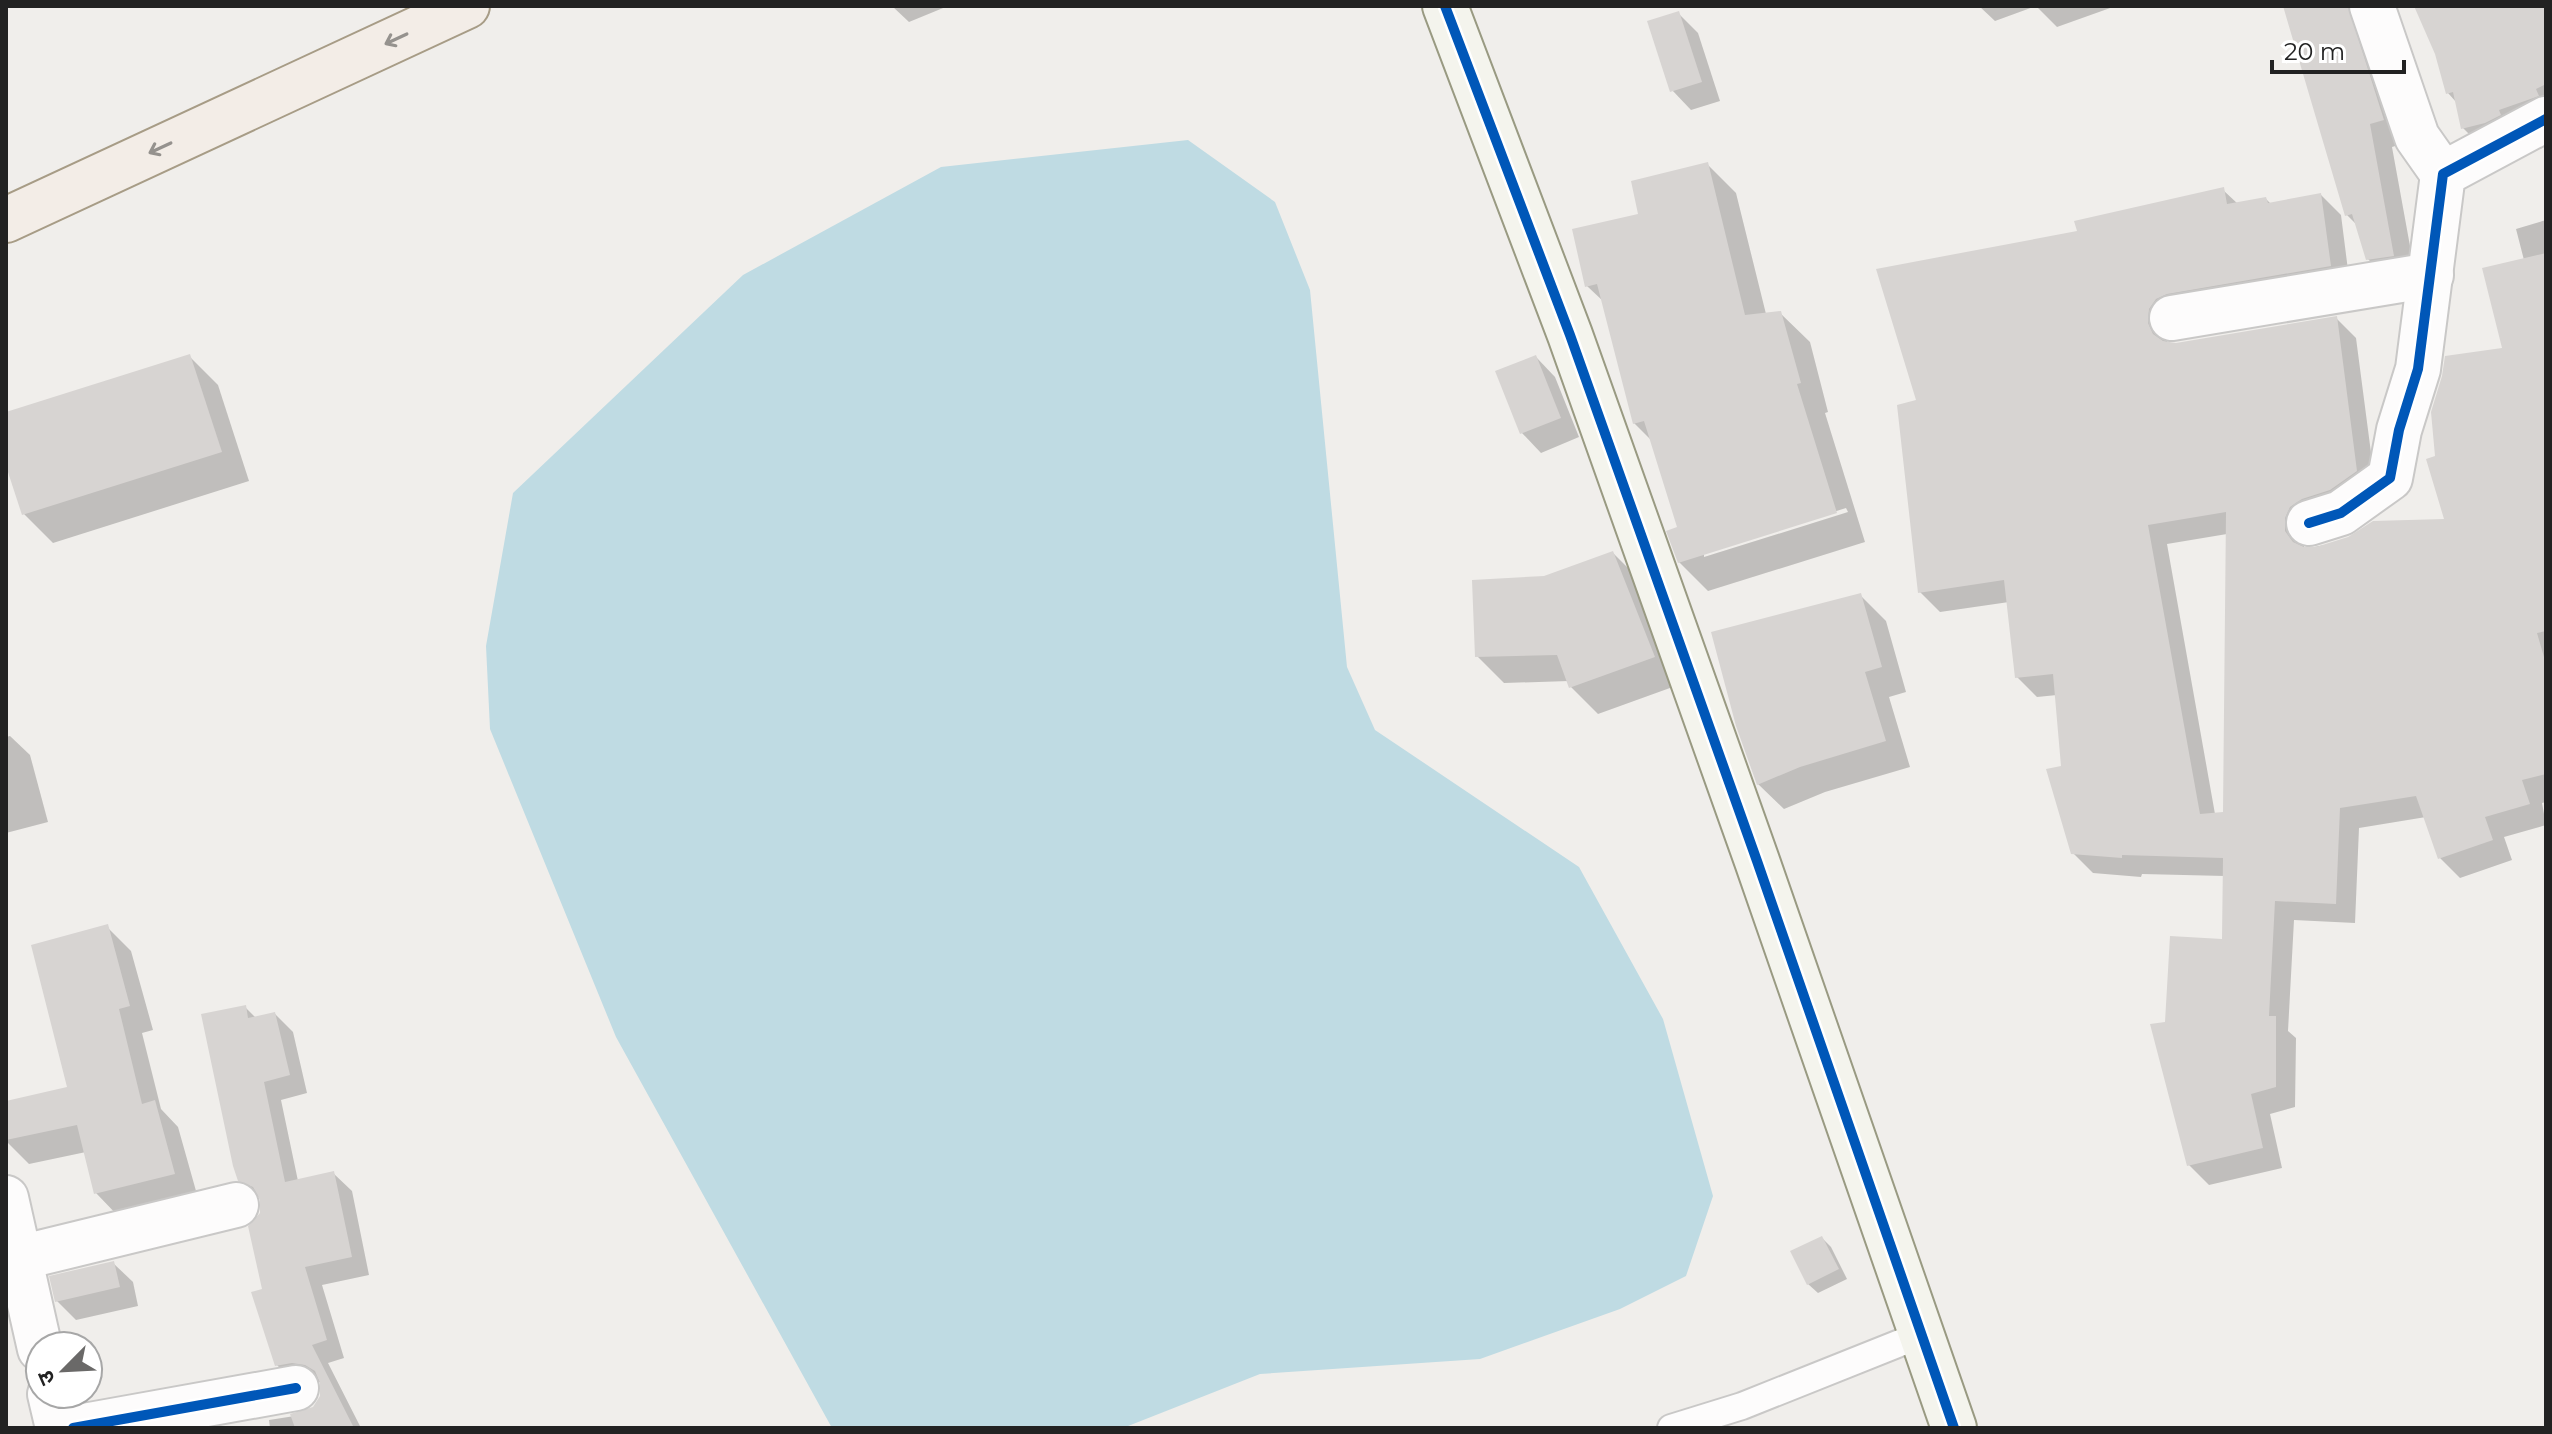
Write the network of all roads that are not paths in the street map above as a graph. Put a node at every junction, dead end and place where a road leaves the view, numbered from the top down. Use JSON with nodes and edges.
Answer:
{"nodes":[{"id":1,"x":467,"y":6,"type":"edge"},
{"id":2,"x":1445,"y":6,"type":"edge"},
{"id":3,"x":2372,"y":6,"type":"edge"},
{"id":4,"x":2546,"y":119,"type":"edge"},
{"id":5,"x":2443,"y":174,"type":"junction"},
{"id":6,"x":6,"y":220,"type":"edge"},
{"id":7,"x":2431,"y":275,"type":"junction"},
{"id":8,"x":2172,"y":318,"type":"dead end"},
{"id":9,"x":2309,"y":523,"type":"dead end"},
{"id":10,"x":6,"y":1198,"type":"edge"},
{"id":11,"x":236,"y":1205,"type":"dead end"},
{"id":12,"x":19,"y":1258,"type":"junction"},
{"id":13,"x":36,"y":1330,"type":"edge"},
{"id":14,"x":1920,"y":1335,"type":"junction"},
{"id":15,"x":296,"y":1388,"type":"dead end"},
{"id":16,"x":73,"y":1428,"type":"edge"},
{"id":17,"x":1671,"y":1428,"type":"edge"},
{"id":18,"x":1954,"y":1428,"type":"edge"}],
"edges":[{"from":1,"to":6,"type":"main road","one_way":true},
{"from":2,"to":14,"type":"street"},
{"from":3,"to":5,"type":"street"},
{"from":4,"to":5,"type":"street"},
{"from":5,"to":7,"type":"street"},
{"from":7,"to":8,"type":"street"},
{"from":7,"to":9,"type":"street"},
{"from":10,"to":12,"type":"street"},
{"from":11,"to":12,"type":"street"},
{"from":12,"to":13,"type":"street"},
{"from":14,"to":17,"type":"lane"},
{"from":14,"to":18,"type":"street"},
{"from":15,"to":16,"type":"street"}]}
